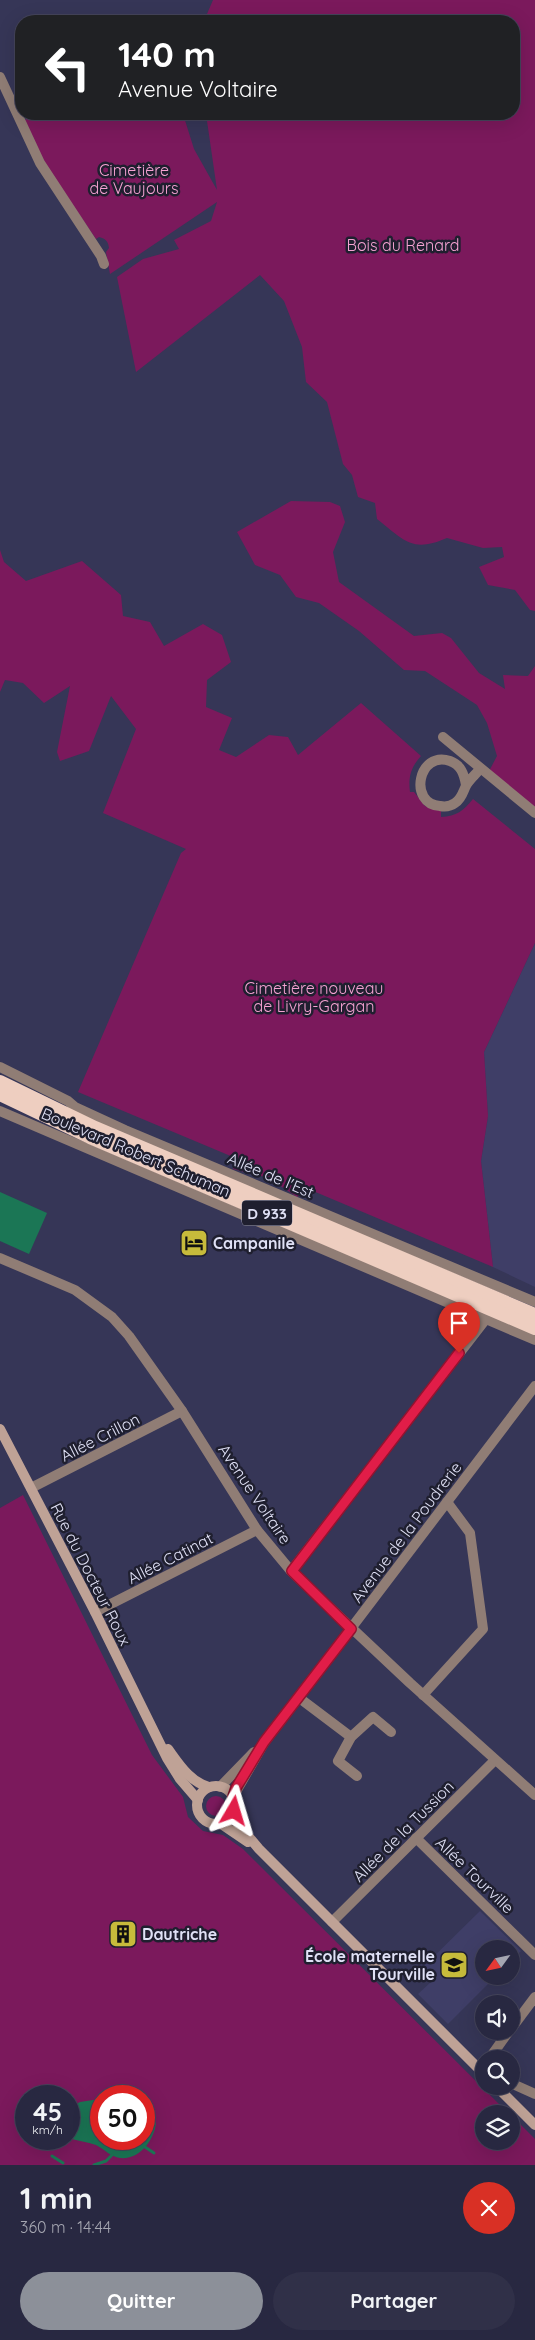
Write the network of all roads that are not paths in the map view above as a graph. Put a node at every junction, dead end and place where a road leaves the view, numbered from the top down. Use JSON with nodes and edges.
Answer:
{"nodes":[{"id":1,"x":0,"y":77,"type":"edge"},
{"id":2,"x":15,"y":109,"type":"edge"},
{"id":3,"x":20,"y":120,"type":"edge"},
{"id":4,"x":104,"y":264,"type":"dead end"},
{"id":5,"x":437,"y":760,"type":"junction"},
{"id":6,"x":480,"y":769,"type":"junction"},
{"id":7,"x":466,"y":785,"type":"junction"},
{"id":8,"x":535,"y":813,"type":"edge"},
{"id":9,"x":0,"y":1067,"type":"edge"},
{"id":10,"x":0,"y":1082,"type":"edge"},
{"id":11,"x":0,"y":1094,"type":"edge"},
{"id":12,"x":0,"y":1110,"type":"edge"},
{"id":13,"x":0,"y":1258,"type":"edge"},
{"id":14,"x":535,"y":1302,"type":"edge"},
{"id":15,"x":535,"y":1315,"type":"edge"},
{"id":16,"x":486,"y":1319,"type":"junction"},
{"id":17,"x":535,"y":1328,"type":"edge"},
{"id":18,"x":535,"y":1340,"type":"edge"},
{"id":19,"x":535,"y":1386,"type":"edge"},
{"id":20,"x":182,"y":1411,"type":"junction"},
{"id":21,"x":0,"y":1430,"type":"edge"},
{"id":22,"x":31,"y":1488,"type":"junction"},
{"id":23,"x":447,"y":1502,"type":"junction"},
{"id":24,"x":257,"y":1530,"type":"junction"},
{"id":25,"x":292,"y":1571,"type":"junction"},
{"id":26,"x":96,"y":1612,"type":"junction"},
{"id":27,"x":351,"y":1629,"type":"junction"},
{"id":28,"x":423,"y":1694,"type":"junction"},
{"id":29,"x":298,"y":1697,"type":"junction"},
{"id":30,"x":155,"y":1732,"type":"junction"},
{"id":31,"x":391,"y":1732,"type":"dead end"},
{"id":32,"x":351,"y":1737,"type":"junction"},
{"id":33,"x":264,"y":1742,"type":"junction"},
{"id":34,"x":495,"y":1760,"type":"junction"},
{"id":35,"x":356,"y":1776,"type":"dead end"},
{"id":36,"x":209,"y":1787,"type":"junction"},
{"id":37,"x":220,"y":1787,"type":"junction"},
{"id":38,"x":535,"y":1795,"type":"edge"},
{"id":39,"x":233,"y":1797,"type":"junction"},
{"id":40,"x":198,"y":1800,"type":"junction"},
{"id":41,"x":234,"y":1811,"type":"junction"},
{"id":42,"x":220,"y":1823,"type":"junction"},
{"id":43,"x":416,"y":1838,"type":"junction"},
{"id":44,"x":259,"y":1849,"type":"junction"},
{"id":45,"x":332,"y":1922,"type":"junction"},
{"id":46,"x":535,"y":1955,"type":"edge"},
{"id":47,"x":535,"y":1997,"type":"edge"},
{"id":48,"x":520,"y":2017,"type":"edge"},
{"id":49,"x":475,"y":2062,"type":"edge"},
{"id":50,"x":520,"y":2087,"type":"edge"},
{"id":51,"x":535,"y":2094,"type":"edge"},
{"id":52,"x":505,"y":2095,"type":"edge"},
{"id":53,"x":535,"y":2125,"type":"edge"}],
"edges":[{"from":1,"to":2,"type":"street"},
{"from":3,"to":4,"type":"street"},
{"from":5,"to":6,"type":"street"},
{"from":5,"to":7,"type":"street"},
{"from":5,"to":7,"type":"street"},
{"from":6,"to":7,"type":"street"},
{"from":6,"to":8,"type":"street"},
{"from":9,"to":14,"type":"street","name":"Allée de l'Est"},
{"from":10,"to":15,"type":"highway","number":"D 933"},
{"from":11,"to":17,"type":"highway","number":"D 933"},
{"from":12,"to":16,"type":"street","name":"Boulevard Robert Schuman"},
{"from":13,"to":20,"type":"street","name":"Avenue Voltaire"},
{"from":16,"to":18,"type":"street","name":"Boulevard Robert Schuman"},
{"from":16,"to":25,"type":"street"},
{"from":19,"to":23,"type":"street","name":"Avenue de la Poudrerie"},
{"from":20,"to":22,"type":"street","name":"Allée Crillon"},
{"from":20,"to":24,"type":"street","name":"Avenue Voltaire"},
{"from":21,"to":22,"type":"main road","name":"Rue du Docteur Roux"},
{"from":22,"to":26,"type":"main road","name":"Rue du Docteur Roux"},
{"from":23,"to":27,"type":"street","name":"Avenue de la Poudrerie"},
{"from":23,"to":28,"type":"street"},
{"from":24,"to":25,"type":"street","name":"Avenue Voltaire"},
{"from":24,"to":26,"type":"street","name":"Allée Catinat"},
{"from":25,"to":27,"type":"street","name":"Avenue Voltaire"},
{"from":26,"to":30,"type":"main road","name":"Rue du Docteur Roux"},
{"from":27,"to":28,"type":"street","name":"Avenue Voltaire"},
{"from":27,"to":29,"type":"street","name":"Avenue de la Poudrerie"},
{"from":28,"to":34,"type":"street","name":"Avenue Voltaire"},
{"from":29,"to":32,"type":"street"},
{"from":29,"to":33,"type":"street","name":"Avenue de la Poudrerie"},
{"from":30,"to":36,"type":"main road","name":"Rue du Docteur Roux"},
{"from":30,"to":40,"type":"main road","name":"Rue du Docteur Roux"},
{"from":31,"to":32,"type":"street"},
{"from":32,"to":35,"type":"street"},
{"from":33,"to":37,"type":"street","name":"Avenue de la Poudrerie"},
{"from":33,"to":39,"type":"street","name":"Avenue de la Poudrerie"},
{"from":34,"to":38,"type":"street","name":"Avenue Voltaire"},
{"from":34,"to":43,"type":"street","name":"Allée de la Tussion"},
{"from":36,"to":37,"type":"main road"},
{"from":36,"to":40,"type":"main road"},
{"from":37,"to":39,"type":"main road"},
{"from":39,"to":41,"type":"main road"},
{"from":40,"to":42,"type":"main road"},
{"from":41,"to":42,"type":"main road"},
{"from":41,"to":44,"type":"main road"},
{"from":42,"to":44,"type":"main road"},
{"from":43,"to":45,"type":"street","name":"Allée de la Tussion"},
{"from":43,"to":46,"type":"street","name":"Allée Tourville"},
{"from":44,"to":45,"type":"main road"},
{"from":45,"to":49,"type":"main road"},
{"from":47,"to":48,"type":"street"},
{"from":50,"to":51,"type":"street"},
{"from":52,"to":53,"type":"main road"}]}
